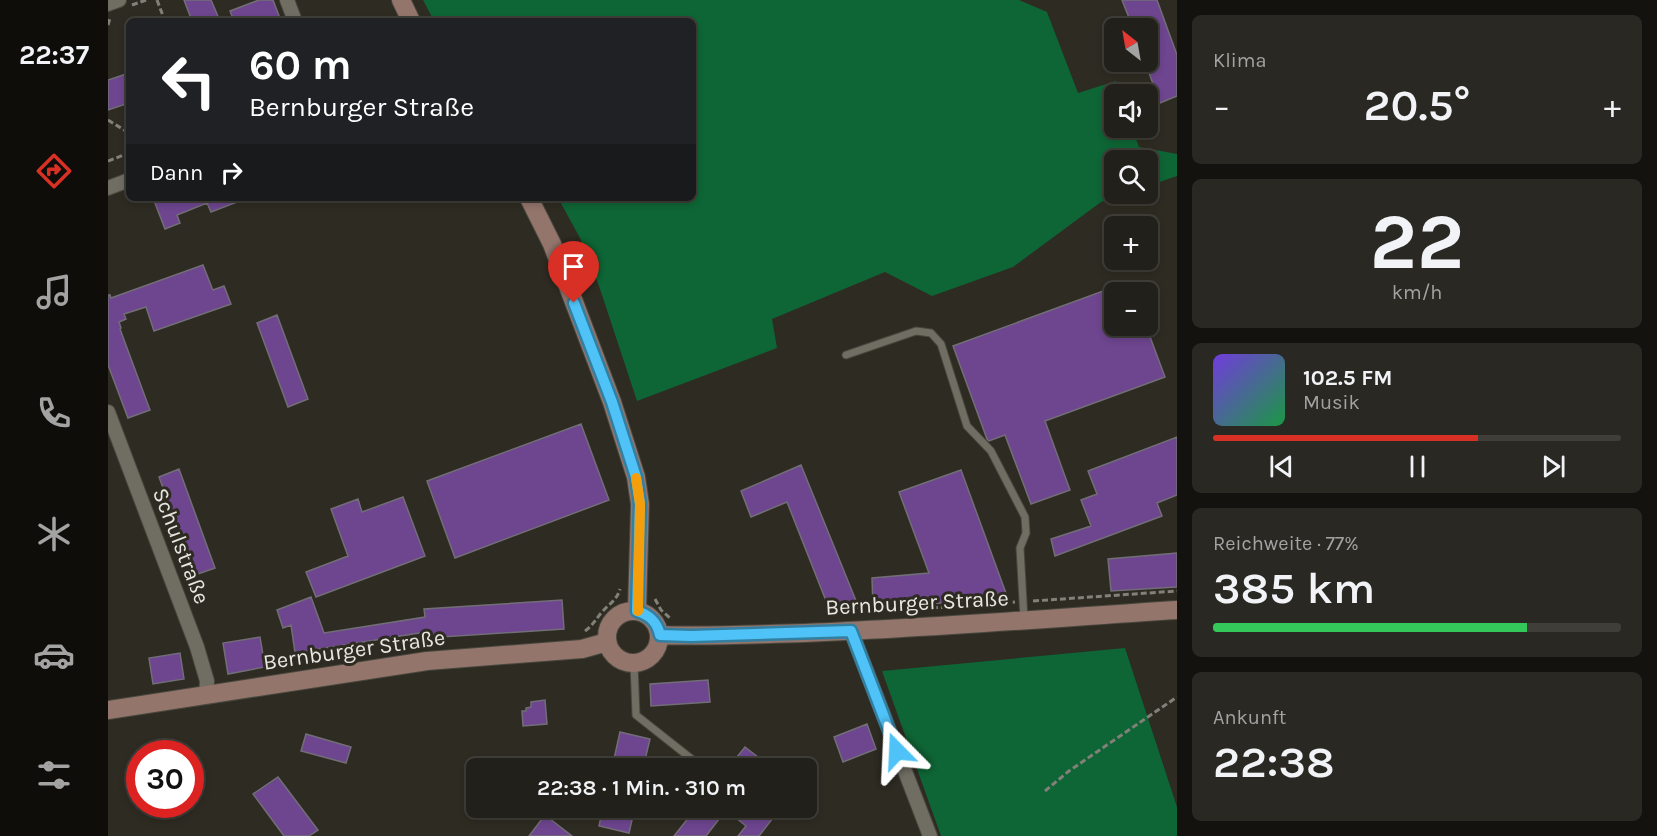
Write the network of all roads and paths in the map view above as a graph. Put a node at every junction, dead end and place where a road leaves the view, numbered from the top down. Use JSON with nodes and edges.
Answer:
{"nodes":[{"id":1,"x":119,"y":0,"type":"edge"},
{"id":2,"x":157,"y":0,"type":"edge"},
{"id":3,"x":287,"y":0,"type":"edge"},
{"id":4,"x":401,"y":0,"type":"edge"},
{"id":5,"x":108,"y":4,"type":"edge"},
{"id":6,"x":164,"y":18,"type":"edge"},
{"id":7,"x":294,"y":18,"type":"edge"},
{"id":8,"x":410,"y":18,"type":"edge"},
{"id":9,"x":108,"y":120,"type":"edge"},
{"id":10,"x":126,"y":131,"type":"edge"},
{"id":11,"x":126,"y":154,"type":"edge"},
{"id":12,"x":108,"y":161,"type":"edge"},
{"id":13,"x":126,"y":181,"type":"edge"},
{"id":14,"x":108,"y":188,"type":"edge"},
{"id":15,"x":530,"y":201,"type":"edge"},
{"id":16,"x":846,"y":355,"type":"dead end"},
{"id":17,"x":108,"y":412,"type":"edge"},
{"id":18,"x":113,"y":443,"type":"edge"},
{"id":19,"x":1177,"y":591,"type":"edge"},
{"id":20,"x":654,"y":595,"type":"dead end"},
{"id":21,"x":1024,"y":602,"type":"junction"},
{"id":22,"x":1177,"y":610,"type":"edge"},
{"id":23,"x":637,"y":611,"type":"junction"},
{"id":24,"x":897,"y":611,"type":"dead end"},
{"id":25,"x":680,"y":621,"type":"dead end"},
{"id":26,"x":1024,"y":621,"type":"junction"},
{"id":27,"x":851,"y":631,"type":"junction"},
{"id":28,"x":660,"y":635,"type":"junction"},
{"id":29,"x":607,"y":642,"type":"junction"},
{"id":30,"x":634,"y":664,"type":"junction"},
{"id":31,"x":206,"y":696,"type":"junction"},
{"id":32,"x":1177,"y":696,"type":"edge"},
{"id":33,"x":108,"y":710,"type":"edge"},
{"id":34,"x":690,"y":758,"type":"edge"},
{"id":35,"x":1045,"y":790,"type":"dead end"},
{"id":36,"x":930,"y":836,"type":"edge"}],
"edges":[{"from":1,"to":5,"type":"street"},
{"from":2,"to":6,"type":"path"},
{"from":3,"to":7,"type":"street"},
{"from":4,"to":8,"type":"main road"},
{"from":9,"to":10,"type":"path"},
{"from":11,"to":12,"type":"path"},
{"from":13,"to":14,"type":"street"},
{"from":15,"to":23,"type":"main road"},
{"from":16,"to":21,"type":"lane"},
{"from":17,"to":18,"type":"street","name":"Schulstraße"},
{"from":18,"to":31,"type":"street","name":"Schulstraße"},
{"from":19,"to":21,"type":"path"},
{"from":20,"to":25,"type":"path"},
{"from":21,"to":24,"type":"path"},
{"from":21,"to":26,"type":"lane"},
{"from":22,"to":26,"type":"main road","name":"Bernburger Straße"},
{"from":23,"to":28,"type":"main road"},
{"from":23,"to":29,"type":"main road"},
{"from":26,"to":27,"type":"main road","name":"Bernburger Straße"},
{"from":27,"to":28,"type":"main road","name":"Bernburger Straße"},
{"from":27,"to":36,"type":"street"},
{"from":28,"to":30,"type":"main road"},
{"from":29,"to":30,"type":"main road"},
{"from":29,"to":31,"type":"main road","name":"Bernburger Straße"},
{"from":30,"to":34,"type":"lane"},
{"from":31,"to":33,"type":"main road","name":"Bernburger Straße"},
{"from":32,"to":35,"type":"path"}]}
